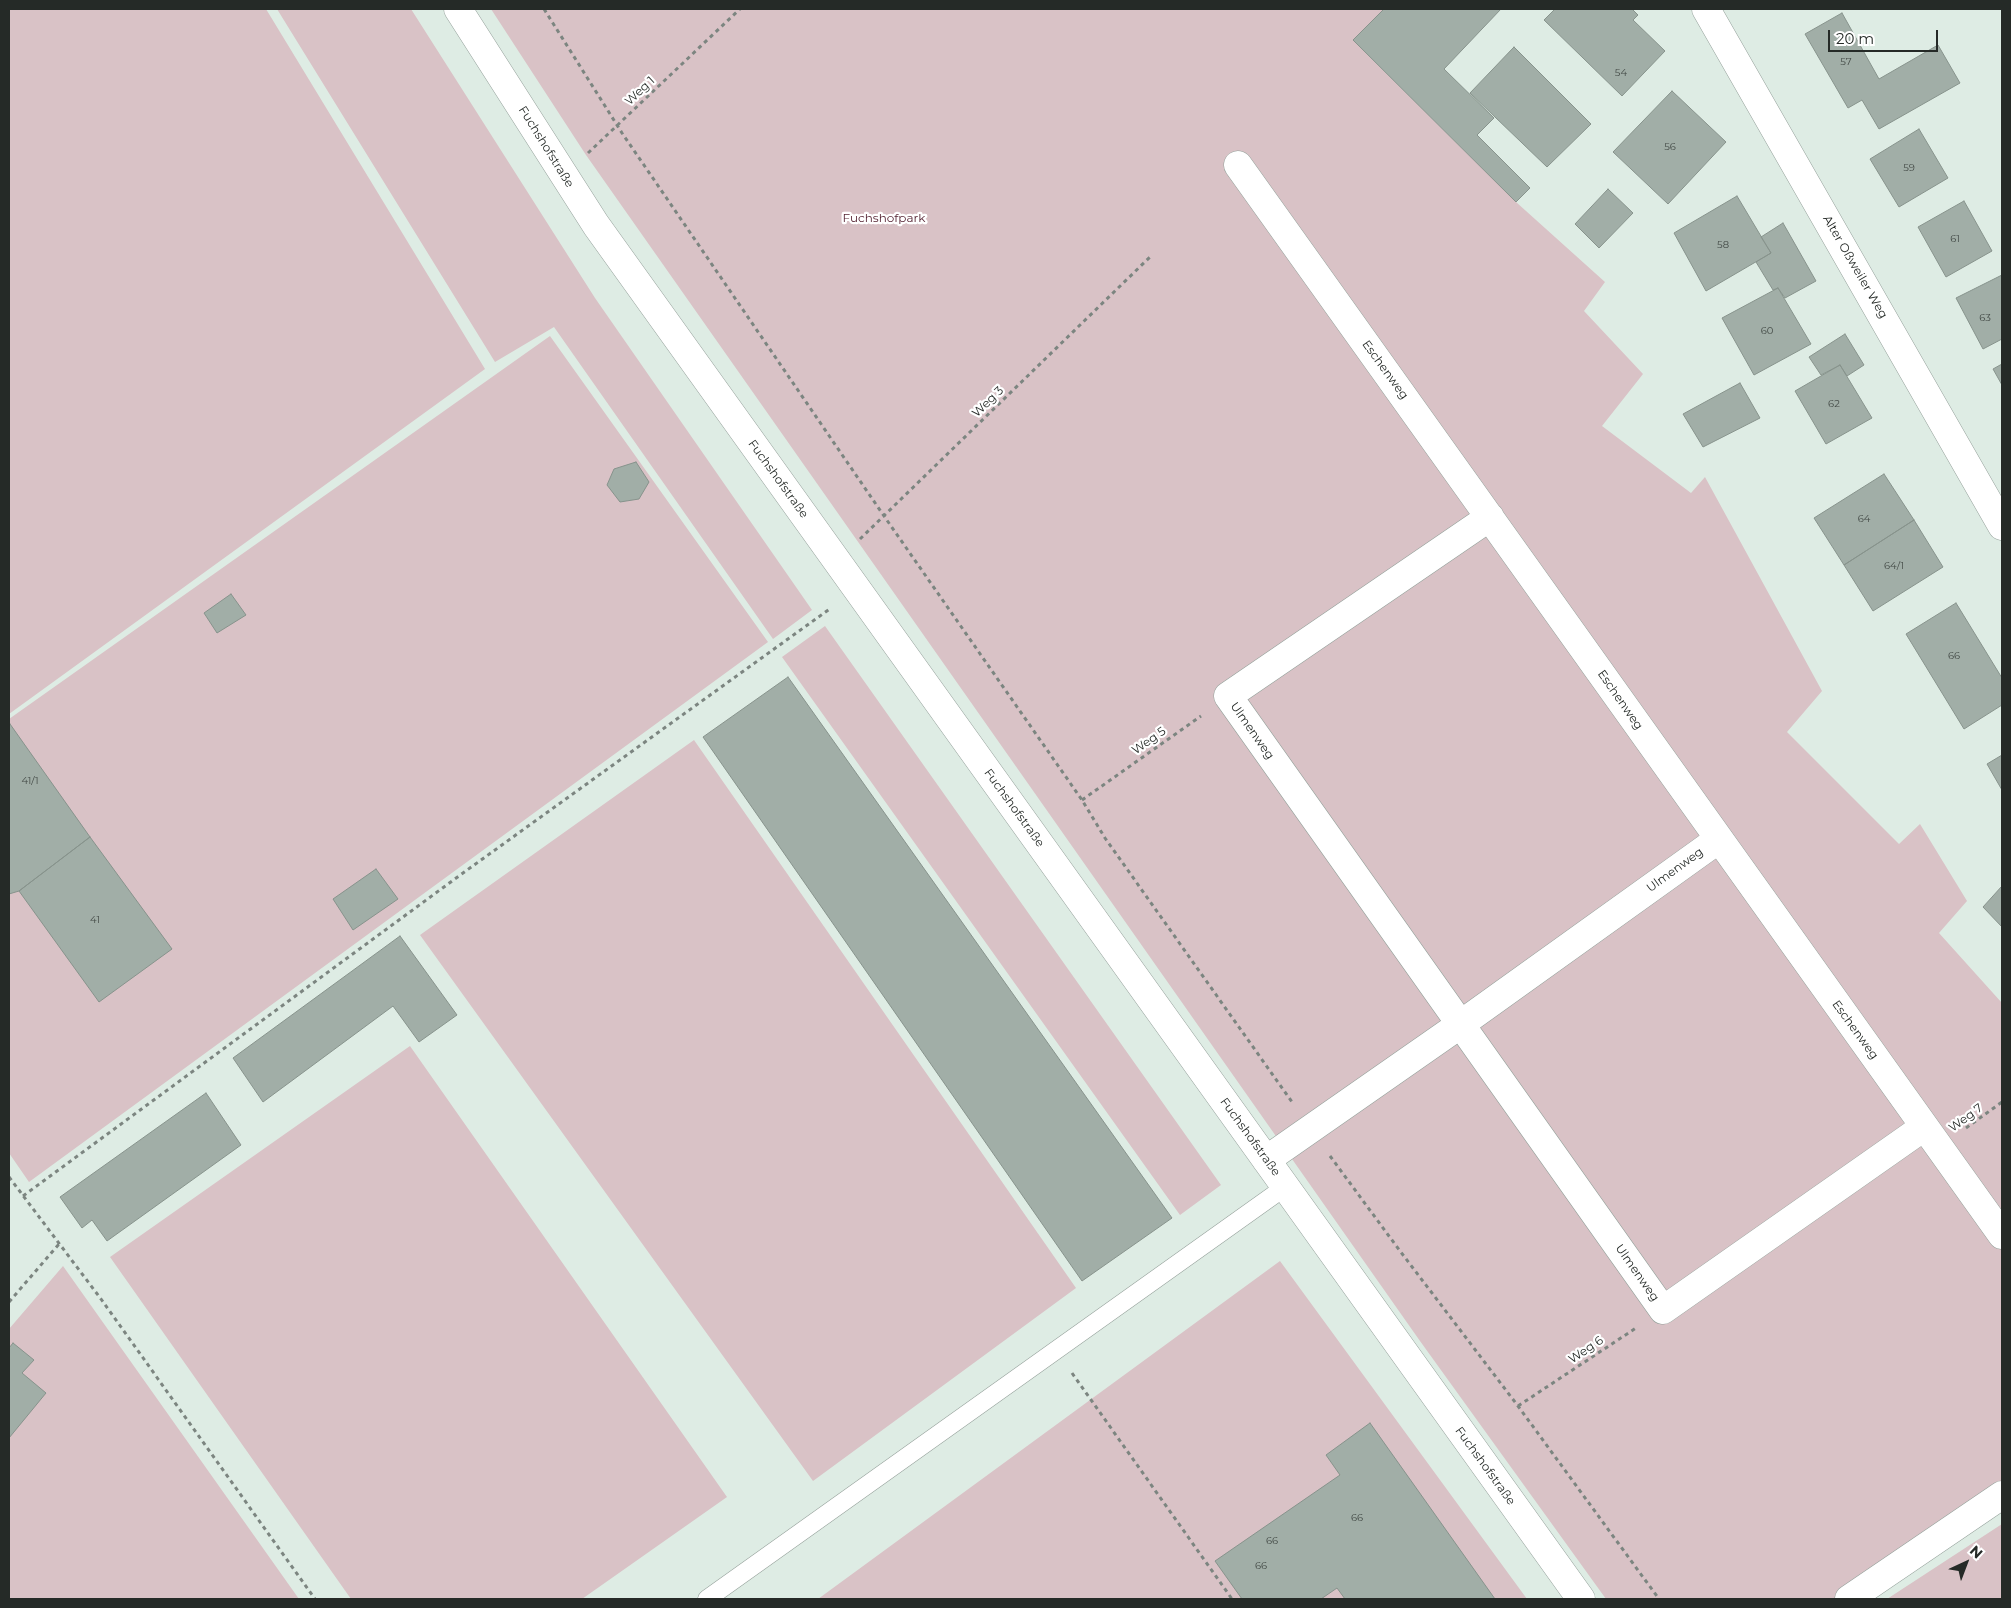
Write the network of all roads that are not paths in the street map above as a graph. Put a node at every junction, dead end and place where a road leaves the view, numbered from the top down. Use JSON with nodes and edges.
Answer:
{"nodes":[{"id":1,"x":458,"y":9,"type":"edge"},
{"id":2,"x":1706,"y":9,"type":"edge"},
{"id":3,"x":1238,"y":165,"type":"dead end"},
{"id":4,"x":1490,"y":517,"type":"junction"},
{"id":5,"x":2002,"y":526,"type":"edge"},
{"id":6,"x":1719,"y":839,"type":"junction"},
{"id":7,"x":1461,"y":1024,"type":"junction"},
{"id":8,"x":1932,"y":1137,"type":"junction"},
{"id":9,"x":1266,"y":1160,"type":"junction"},
{"id":10,"x":1285,"y":1187,"type":"junction"},
{"id":11,"x":2002,"y":1235,"type":"edge"},
{"id":12,"x":2002,"y":1495,"type":"edge"},
{"id":13,"x":707,"y":1599,"type":"edge"},
{"id":14,"x":1581,"y":1599,"type":"edge"},
{"id":15,"x":1849,"y":1599,"type":"edge"}],
"edges":[{"from":1,"to":9,"type":"street","name":"Fuchshofstraße"},
{"from":2,"to":5,"type":"street","name":"Alter Oßweiler Weg"},
{"from":3,"to":4,"type":"street","name":"Eschenweg"},
{"from":4,"to":6,"type":"street","name":"Eschenweg"},
{"from":4,"to":7,"type":"street","name":"Ulmenweg"},
{"from":6,"to":7,"type":"street","name":"Ulmenweg"},
{"from":6,"to":8,"type":"street","name":"Eschenweg"},
{"from":7,"to":8,"type":"street","name":"Ulmenweg"},
{"from":7,"to":9,"type":"street","name":"Ulmenweg"},
{"from":8,"to":11,"type":"street","name":"Eschenweg"},
{"from":9,"to":10,"type":"street","name":"Fuchshofstraße"},
{"from":10,"to":13,"type":"lane"},
{"from":10,"to":14,"type":"street","name":"Fuchshofstraße"},
{"from":12,"to":15,"type":"street"}]}
